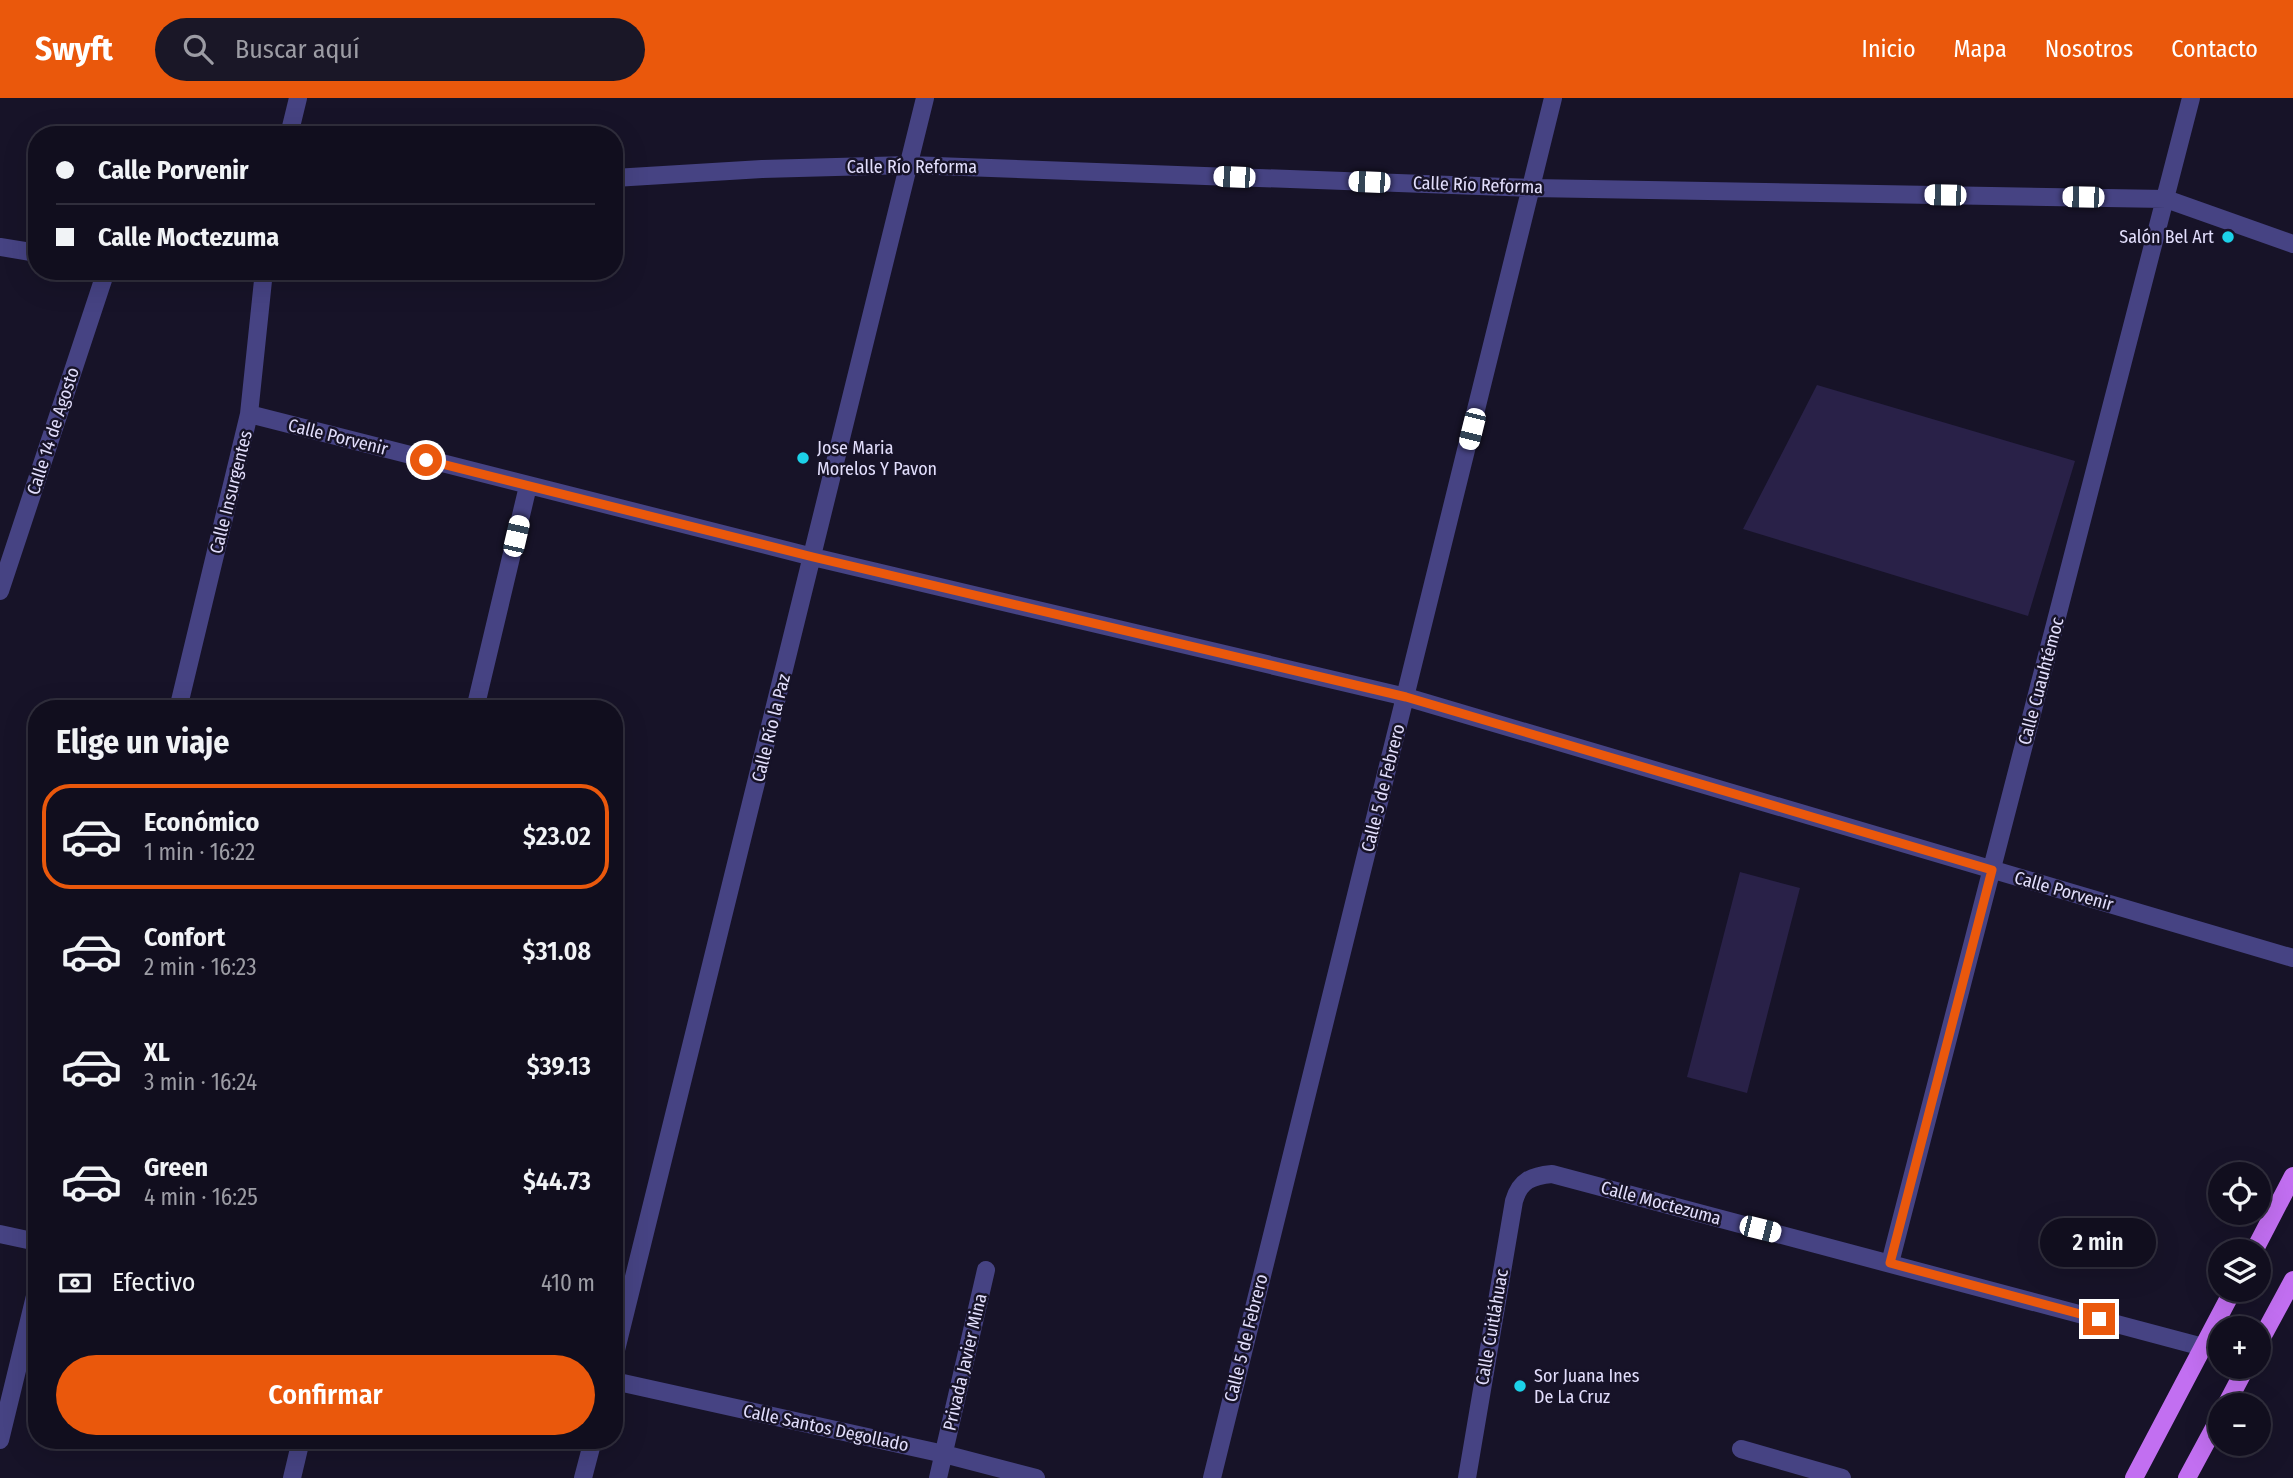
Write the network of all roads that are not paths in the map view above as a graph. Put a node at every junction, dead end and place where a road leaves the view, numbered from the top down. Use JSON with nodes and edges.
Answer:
{"nodes":[{"id":1,"x":298,"y":98,"type":"edge"},
{"id":2,"x":925,"y":98,"type":"edge"},
{"id":3,"x":1553,"y":98,"type":"edge"},
{"id":4,"x":2191,"y":98,"type":"edge"},
{"id":5,"x":291,"y":126,"type":"edge"},
{"id":6,"x":909,"y":165,"type":"junction"},
{"id":7,"x":623,"y":177,"type":"edge"},
{"id":8,"x":1531,"y":188,"type":"junction"},
{"id":9,"x":2166,"y":199,"type":"junction"},
{"id":10,"x":2293,"y":244,"type":"edge"},
{"id":11,"x":0,"y":247,"type":"edge"},
{"id":12,"x":28,"y":252,"type":"edge"},
{"id":13,"x":103,"y":280,"type":"edge"},
{"id":14,"x":263,"y":280,"type":"edge"},
{"id":15,"x":249,"y":414,"type":"junction"},
{"id":16,"x":528,"y":486,"type":"junction"},
{"id":17,"x":813,"y":557,"type":"junction"},
{"id":18,"x":0,"y":591,"type":"edge"},
{"id":19,"x":1406,"y":697,"type":"junction"},
{"id":20,"x":180,"y":700,"type":"edge"},
{"id":21,"x":477,"y":700,"type":"edge"},
{"id":22,"x":1992,"y":870,"type":"junction"},
{"id":23,"x":2293,"y":958,"type":"edge"},
{"id":24,"x":2293,"y":1176,"type":"edge"},
{"id":25,"x":1525,"y":1180,"type":"joint"},
{"id":26,"x":0,"y":1234,"type":"edge"},
{"id":27,"x":2260,"y":1239,"type":"edge"},
{"id":28,"x":28,"y":1240,"type":"edge"},
{"id":29,"x":1890,"y":1263,"type":"junction"},
{"id":30,"x":986,"y":1270,"type":"dead end"},
{"id":31,"x":2293,"y":1280,"type":"edge"},
{"id":32,"x":2227,"y":1302,"type":"edge"},
{"id":33,"x":2271,"y":1321,"type":"edge"},
{"id":34,"x":623,"y":1322,"type":"edge"},
{"id":35,"x":28,"y":1325,"type":"edge"},
{"id":36,"x":2203,"y":1347,"type":"junction"},
{"id":37,"x":623,"y":1383,"type":"edge"},
{"id":38,"x":2208,"y":1439,"type":"edge"},
{"id":39,"x":0,"y":1440,"type":"edge"},
{"id":40,"x":299,"y":1449,"type":"edge"},
{"id":41,"x":591,"y":1449,"type":"edge"},
{"id":42,"x":1741,"y":1449,"type":"dead end"},
{"id":43,"x":944,"y":1454,"type":"junction"},
{"id":44,"x":292,"y":1478,"type":"edge"},
{"id":45,"x":583,"y":1478,"type":"edge"},
{"id":46,"x":938,"y":1478,"type":"edge"},
{"id":47,"x":1036,"y":1478,"type":"edge"},
{"id":48,"x":1212,"y":1478,"type":"edge"},
{"id":49,"x":1467,"y":1478,"type":"edge"},
{"id":50,"x":1842,"y":1478,"type":"edge"},
{"id":51,"x":2134,"y":1478,"type":"edge"},
{"id":52,"x":2187,"y":1478,"type":"edge"}],
"edges":[{"from":1,"to":5,"type":"street"},
{"from":2,"to":6,"type":"street","name":"Calle Río la Paz"},
{"from":3,"to":8,"type":"street","name":"Calle 5 de Febrero"},
{"from":4,"to":9,"type":"street","name":"Calle Cuauhtémoc"},
{"from":6,"to":7,"type":"street","name":"Calle Río Reforma"},
{"from":6,"to":8,"type":"street","name":"Calle Río Reforma"},
{"from":6,"to":17,"type":"street","name":"Calle Río la Paz"},
{"from":8,"to":9,"type":"street","name":"Calle Río Reforma"},
{"from":8,"to":19,"type":"street","name":"Calle 5 de Febrero"},
{"from":9,"to":10,"type":"street","name":"Calle Río Reforma"},
{"from":9,"to":22,"type":"street","name":"Calle Cuauhtémoc"},
{"from":11,"to":12,"type":"street"},
{"from":13,"to":18,"type":"street","name":"Calle 14 de Agosto"},
{"from":14,"to":15,"type":"street","name":"Calle Insurgentes"},
{"from":15,"to":16,"type":"street","name":"Calle Porvenir"},
{"from":15,"to":20,"type":"street","name":"Calle Insurgentes"},
{"from":16,"to":17,"type":"street","name":"Calle Porvenir"},
{"from":16,"to":21,"type":"street"},
{"from":17,"to":19,"type":"street","name":"Calle Porvenir"},
{"from":17,"to":34,"type":"street","name":"Calle Río la Paz"},
{"from":19,"to":22,"type":"street","name":"Calle Porvenir"},
{"from":19,"to":48,"type":"street","name":"Calle 5 de Febrero"},
{"from":22,"to":23,"type":"street","name":"Calle Porvenir"},
{"from":22,"to":29,"type":"street","name":"Calle Cuauhtémoc"},
{"from":24,"to":27,"type":"main road"},
{"from":25,"to":29,"type":"street","name":"Calle Moctezuma"},
{"from":25,"to":49,"type":"street","name":"Calle Cuitláhuac"},
{"from":26,"to":28,"type":"street"},
{"from":29,"to":36,"type":"street","name":"Calle Moctezuma"},
{"from":30,"to":43,"type":"street","name":"Privada Javier Mina"},
{"from":31,"to":33,"type":"main road"},
{"from":32,"to":36,"type":"main road"},
{"from":35,"to":39,"type":"street"},
{"from":36,"to":51,"type":"main road"},
{"from":37,"to":43,"type":"street","name":"Calle Santos Degollado"},
{"from":38,"to":52,"type":"main road"},
{"from":40,"to":44,"type":"street"},
{"from":41,"to":45,"type":"street"},
{"from":42,"to":50,"type":"street"},
{"from":43,"to":46,"type":"street","name":"Privada Javier Mina"},
{"from":43,"to":47,"type":"street","name":"Calle Santos Degollado"}]}
